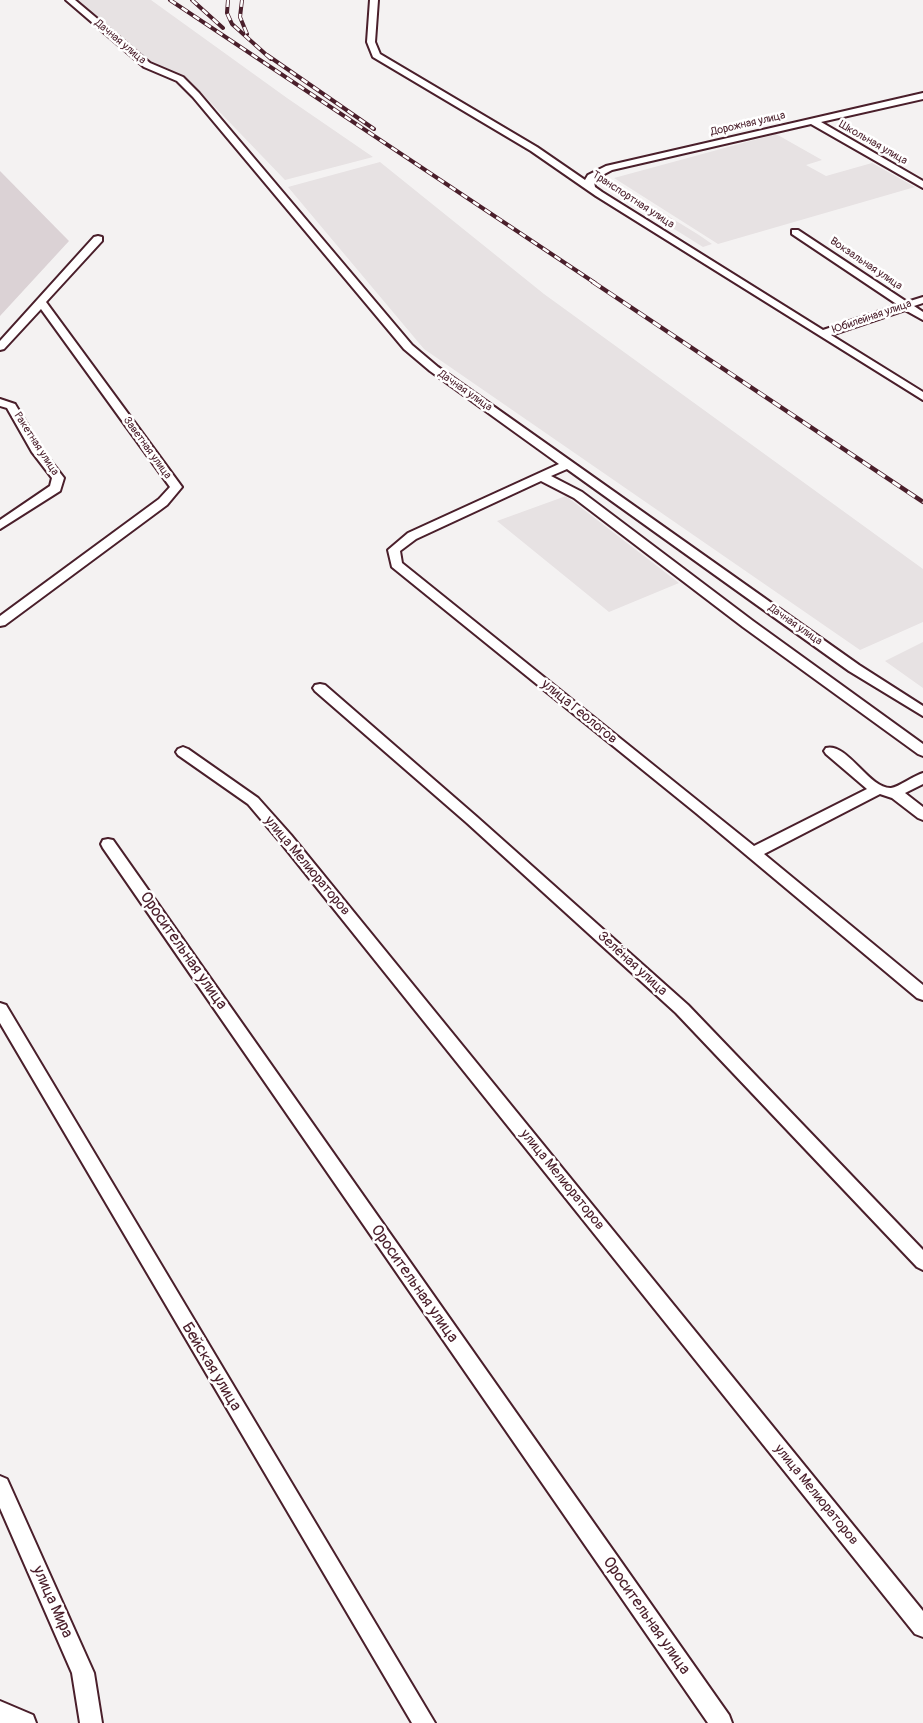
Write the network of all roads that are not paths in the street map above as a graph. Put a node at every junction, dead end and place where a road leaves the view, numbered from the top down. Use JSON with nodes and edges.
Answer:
{"nodes":[{"id":1,"x":70,"y":0,"type":"edge"},
{"id":2,"x":374,"y":0,"type":"edge"},
{"id":3,"x":923,"y":96,"type":"edge"},
{"id":4,"x":812,"y":121,"type":"junction"},
{"id":5,"x":562,"y":168,"type":"junction"},
{"id":6,"x":609,"y":168,"type":"junction"},
{"id":7,"x":923,"y":185,"type":"edge"},
{"id":8,"x":591,"y":188,"type":"junction"},
{"id":9,"x":795,"y":232,"type":"dead end"},
{"id":10,"x":98,"y":239,"type":"dead end"},
{"id":11,"x":923,"y":300,"type":"edge"},
{"id":12,"x":40,"y":302,"type":"junction"},
{"id":13,"x":905,"y":305,"type":"junction"},
{"id":14,"x":923,"y":317,"type":"edge"},
{"id":15,"x":822,"y":334,"type":"junction"},
{"id":16,"x":0,"y":348,"type":"edge"},
{"id":17,"x":923,"y":397,"type":"edge"},
{"id":18,"x":0,"y":402,"type":"edge"},
{"id":19,"x":568,"y":464,"type":"junction"},
{"id":20,"x":541,"y":476,"type":"junction"},
{"id":21,"x":0,"y":525,"type":"edge"},
{"id":22,"x":0,"y":622,"type":"edge"},
{"id":23,"x":320,"y":688,"type":"dead end"},
{"id":24,"x":923,"y":712,"type":"edge"},
{"id":25,"x":831,"y":751,"type":"dead end"},
{"id":26,"x":923,"y":751,"type":"edge"},
{"id":27,"x":183,"y":752,"type":"dead end"},
{"id":28,"x":923,"y":778,"type":"edge"},
{"id":29,"x":886,"y":791,"type":"junction"},
{"id":30,"x":923,"y":815,"type":"edge"},
{"id":31,"x":108,"y":844,"type":"dead end"},
{"id":32,"x":753,"y":853,"type":"junction"},
{"id":33,"x":923,"y":994,"type":"edge"},
{"id":34,"x":0,"y":1009,"type":"edge"},
{"id":35,"x":923,"y":1262,"type":"edge"},
{"id":36,"x":0,"y":1486,"type":"edge"},
{"id":37,"x":923,"y":1627,"type":"edge"},
{"id":38,"x":0,"y":1712,"type":"edge"},
{"id":39,"x":25,"y":1723,"type":"edge"},
{"id":40,"x":91,"y":1723,"type":"edge"},
{"id":41,"x":424,"y":1723,"type":"edge"},
{"id":42,"x":721,"y":1723,"type":"edge"}],
"edges":[{"from":1,"to":19,"type":"street","name":"Дачная улица"},
{"from":2,"to":5,"type":"street","name":"Транспортная улица"},
{"from":3,"to":4,"type":"street","name":"Дорожная улица"},
{"from":4,"to":6,"type":"street","name":"Дорожная улица"},
{"from":4,"to":7,"type":"street","name":"Школьная улица"},
{"from":5,"to":6,"type":"street"},
{"from":5,"to":8,"type":"street","name":"Транспортная улица"},
{"from":6,"to":8,"type":"street","name":"Дорожная улица"},
{"from":8,"to":15,"type":"street","name":"Транспортная улица"},
{"from":9,"to":13,"type":"street","name":"Вокзальная улица"},
{"from":10,"to":12,"type":"street"},
{"from":11,"to":13,"type":"street","name":"Юбилейная улица"},
{"from":12,"to":16,"type":"street"},
{"from":12,"to":22,"type":"street","name":"Заветная улица"},
{"from":13,"to":14,"type":"street","name":"Вокзальная улица"},
{"from":13,"to":15,"type":"street","name":"Юбилейная улица"},
{"from":15,"to":17,"type":"street","name":"Транспортная улица"},
{"from":18,"to":21,"type":"street","name":"Ракетная улица"},
{"from":19,"to":20,"type":"street","name":"улица Геологов"},
{"from":19,"to":24,"type":"street","name":"Дачная улица"},
{"from":20,"to":26,"type":"street"},
{"from":20,"to":32,"type":"street","name":"улица Геологов"},
{"from":23,"to":35,"type":"street","name":"Зелёная улица"},
{"from":25,"to":29,"type":"street"},
{"from":27,"to":37,"type":"street","name":"улица Мелиораторов"},
{"from":28,"to":29,"type":"street"},
{"from":29,"to":30,"type":"street"},
{"from":29,"to":32,"type":"street"},
{"from":31,"to":42,"type":"street","name":"Оросительная улица"},
{"from":32,"to":33,"type":"street","name":"улица Геологов"},
{"from":34,"to":41,"type":"street","name":"Бейская улица"},
{"from":36,"to":40,"type":"street","name":"улица Мира"},
{"from":38,"to":39,"type":"street"}]}
